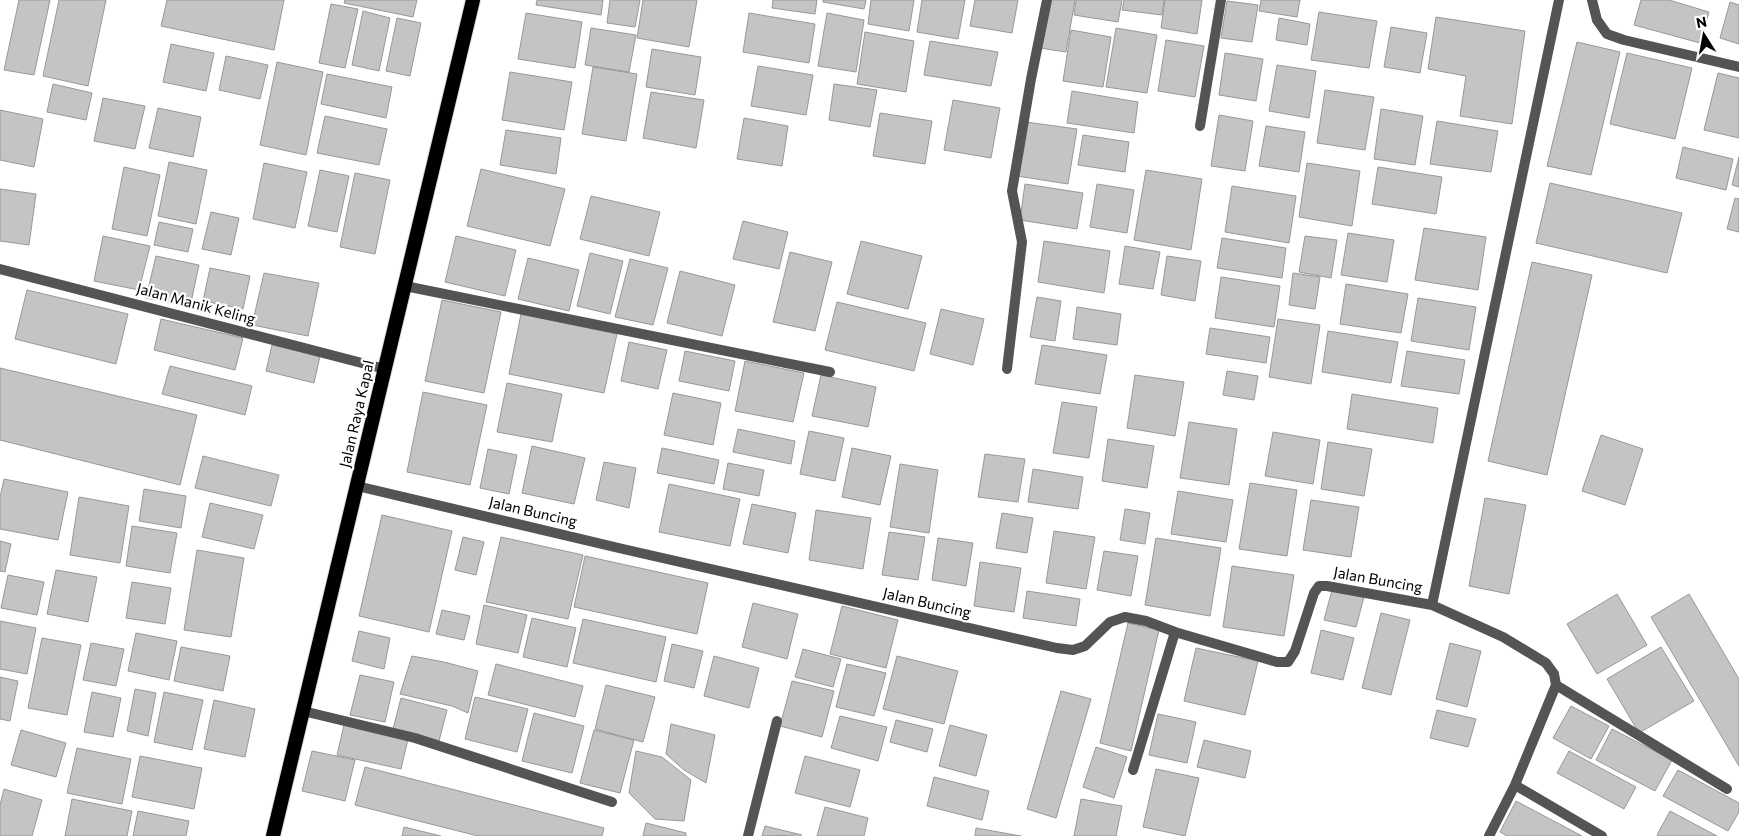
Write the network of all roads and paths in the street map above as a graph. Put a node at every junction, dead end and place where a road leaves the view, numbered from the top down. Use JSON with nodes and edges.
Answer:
{"nodes":[{"id":1,"x":473,"y":0,"type":"edge"},
{"id":2,"x":1047,"y":0,"type":"edge"},
{"id":3,"x":1221,"y":0,"type":"edge"},
{"id":4,"x":1559,"y":0,"type":"edge"},
{"id":5,"x":1592,"y":0,"type":"edge"},
{"id":6,"x":1739,"y":67,"type":"edge"},
{"id":7,"x":1200,"y":126,"type":"dead end"},
{"id":8,"x":0,"y":269,"type":"edge"},
{"id":9,"x":405,"y":286,"type":"junction"},
{"id":10,"x":385,"y":369,"type":"junction"},
{"id":11,"x":1007,"y":369,"type":"dead end"},
{"id":12,"x":830,"y":372,"type":"dead end"},
{"id":13,"x":357,"y":486,"type":"junction"},
{"id":14,"x":1432,"y":605,"type":"junction"},
{"id":15,"x":1175,"y":632,"type":"junction"},
{"id":16,"x":1556,"y":685,"type":"junction"},
{"id":17,"x":303,"y":711,"type":"junction"},
{"id":18,"x":777,"y":721,"type":"dead end"},
{"id":19,"x":1133,"y":770,"type":"dead end"},
{"id":20,"x":1514,"y":785,"type":"junction"},
{"id":21,"x":1727,"y":789,"type":"dead end"},
{"id":22,"x":612,"y":802,"type":"dead end"},
{"id":23,"x":273,"y":836,"type":"edge"},
{"id":24,"x":748,"y":836,"type":"edge"},
{"id":25,"x":1489,"y":836,"type":"edge"},
{"id":26,"x":1602,"y":836,"type":"edge"}],
"edges":[{"from":1,"to":9,"type":"highway","name":"Jalan Raya Kapal"},
{"from":2,"to":11,"type":"street"},
{"from":3,"to":7,"type":"street"},
{"from":4,"to":14,"type":"street"},
{"from":5,"to":6,"type":"street"},
{"from":8,"to":10,"type":"street","name":"Jalan Manik Keling"},
{"from":9,"to":10,"type":"highway","name":"Jalan Raya Kapal"},
{"from":9,"to":12,"type":"street"},
{"from":10,"to":13,"type":"highway","name":"Jalan Raya Kapal"},
{"from":13,"to":15,"type":"street","name":"Jalan Buncing"},
{"from":13,"to":17,"type":"highway","name":"Jalan Raya Kapal"},
{"from":14,"to":15,"type":"street","name":"Jalan Buncing"},
{"from":14,"to":16,"type":"street"},
{"from":15,"to":19,"type":"street"},
{"from":16,"to":20,"type":"street"},
{"from":16,"to":21,"type":"street"},
{"from":17,"to":22,"type":"street"},
{"from":17,"to":23,"type":"highway","name":"Jalan Raya Kapal"},
{"from":18,"to":24,"type":"street"},
{"from":20,"to":25,"type":"street"},
{"from":20,"to":26,"type":"street"}]}
